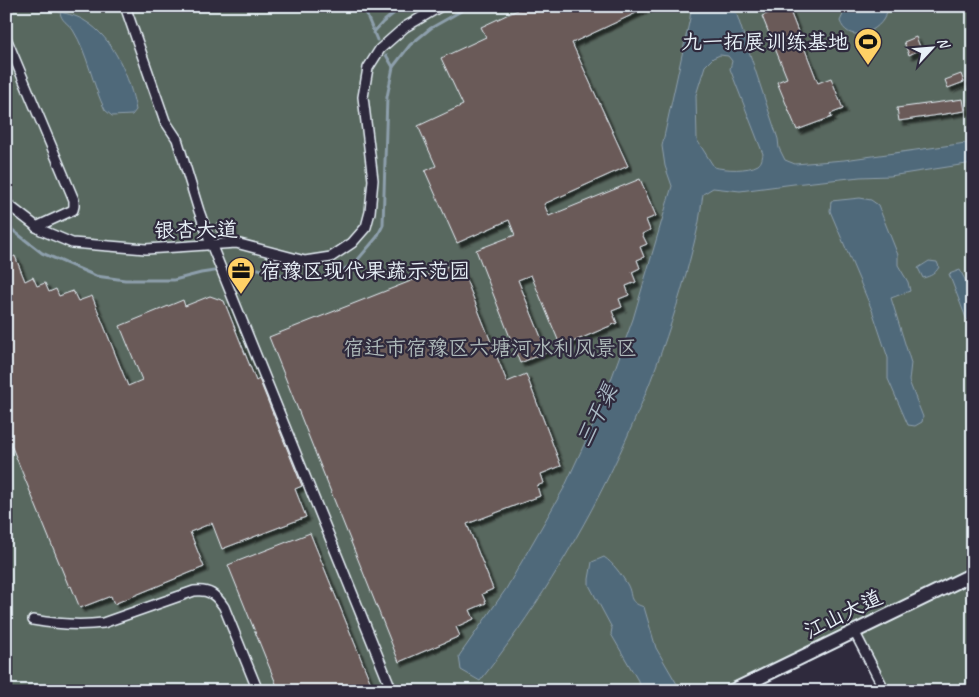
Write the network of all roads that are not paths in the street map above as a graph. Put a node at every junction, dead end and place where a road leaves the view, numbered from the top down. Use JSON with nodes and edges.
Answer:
{"nodes":[{"id":1,"x":125,"y":6,"type":"edge"},
{"id":2,"x":441,"y":6,"type":"edge"},
{"id":3,"x":6,"y":38,"type":"edge"},
{"id":4,"x":6,"y":203,"type":"edge"},
{"id":5,"x":36,"y":227,"type":"junction"},
{"id":6,"x":213,"y":247,"type":"junction"},
{"id":7,"x":973,"y":574,"type":"edge"},
{"id":8,"x":33,"y":620,"type":"dead end"},
{"id":9,"x":854,"y":631,"type":"junction"},
{"id":10,"x":258,"y":691,"type":"edge"},
{"id":11,"x":392,"y":691,"type":"edge"},
{"id":12,"x":732,"y":691,"type":"edge"},
{"id":13,"x":885,"y":691,"type":"edge"}],
"edges":[{"from":1,"to":6,"type":"street"},
{"from":2,"to":6,"type":"street","name":"银杏大道"},
{"from":3,"to":5,"type":"street"},
{"from":4,"to":5,"type":"street","name":"银杏大道"},
{"from":5,"to":6,"type":"street","name":"银杏大道"},
{"from":6,"to":11,"type":"street"},
{"from":7,"to":9,"type":"main road","name":"江山大道"},
{"from":8,"to":10,"type":"street"},
{"from":9,"to":12,"type":"main road","name":"江山大道"},
{"from":9,"to":13,"type":"street"}]}
